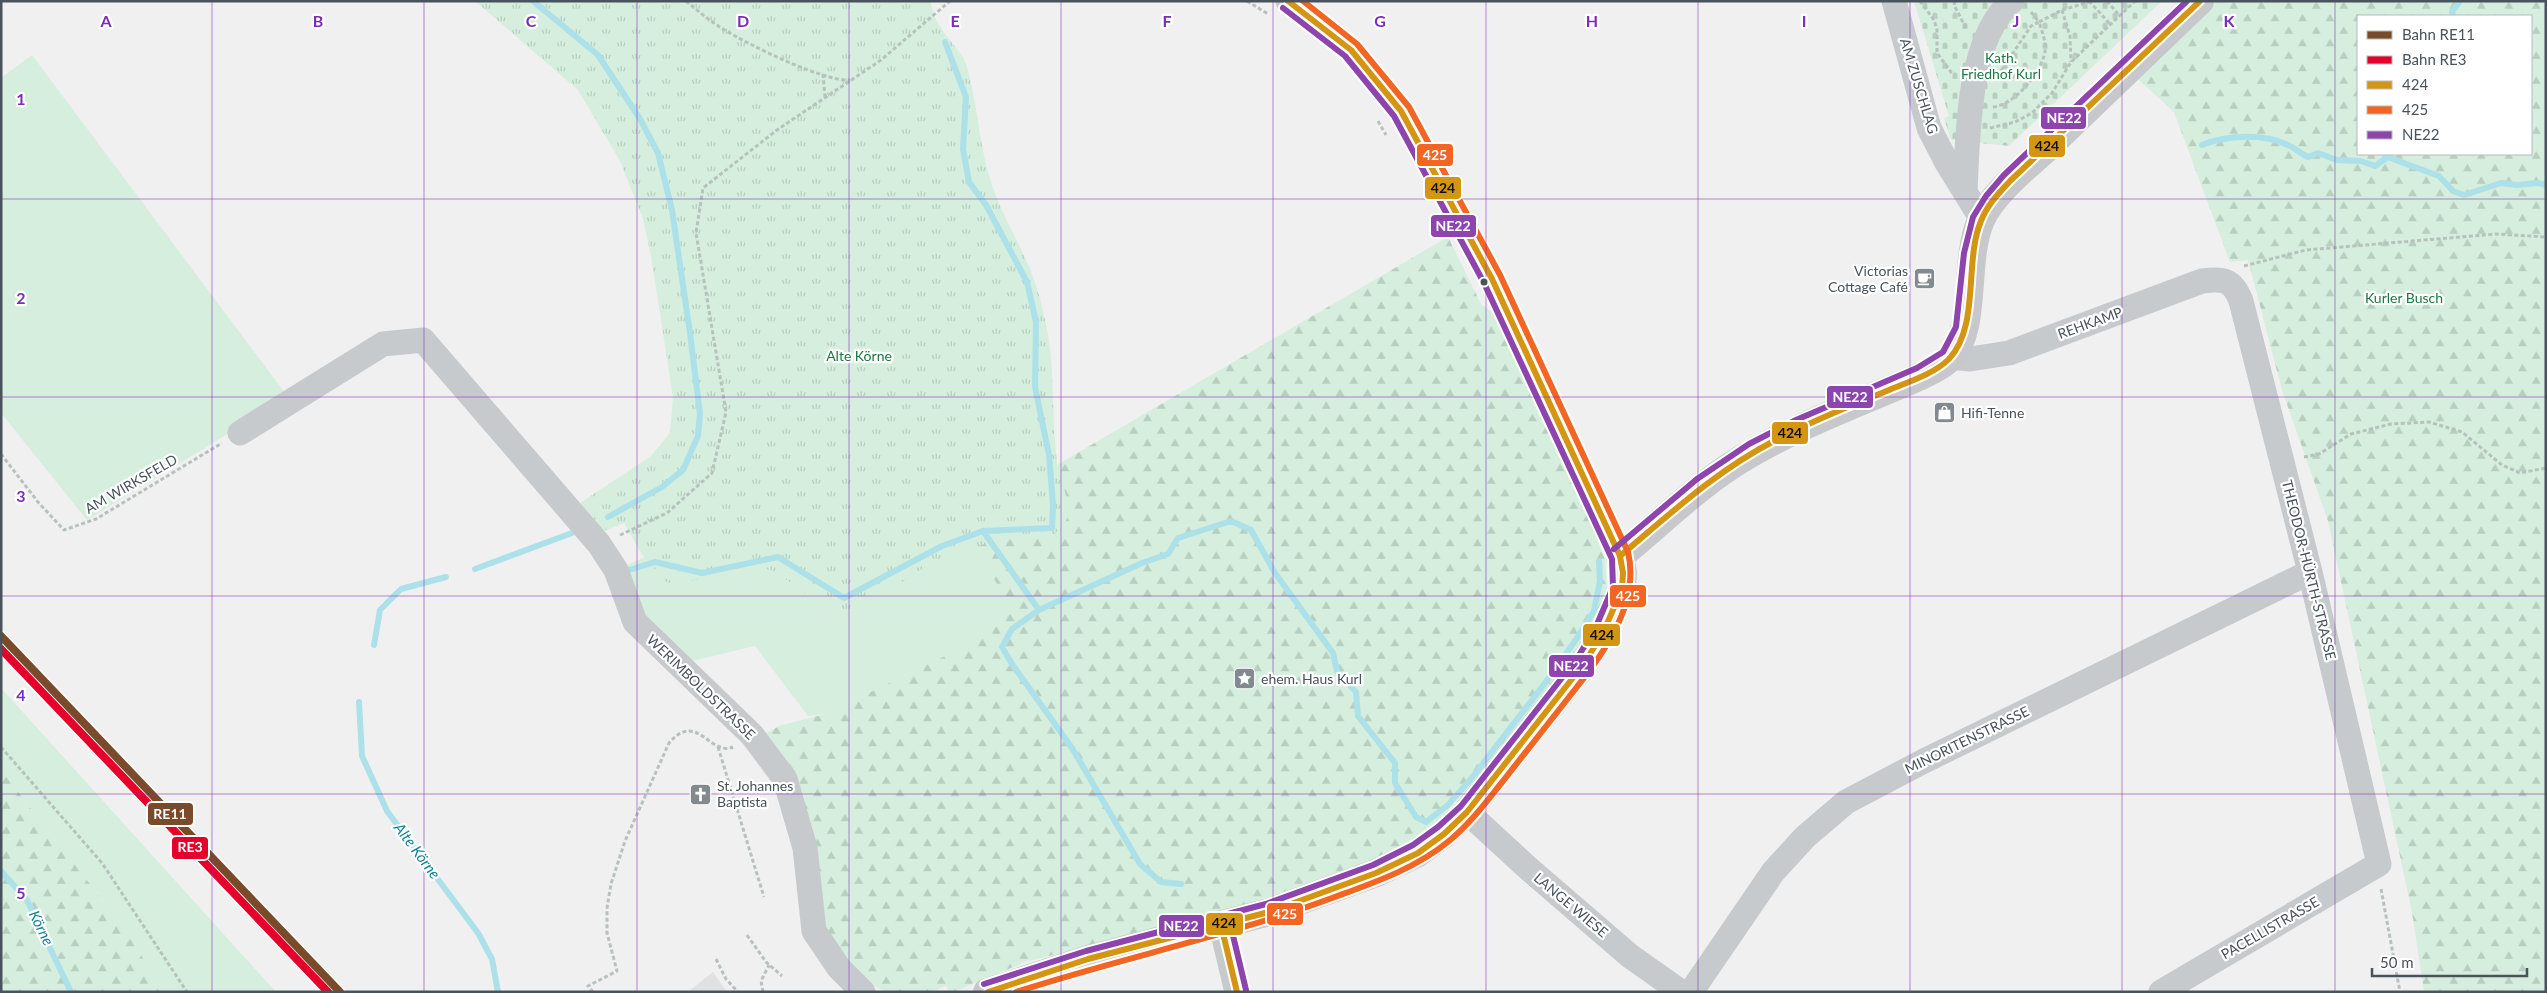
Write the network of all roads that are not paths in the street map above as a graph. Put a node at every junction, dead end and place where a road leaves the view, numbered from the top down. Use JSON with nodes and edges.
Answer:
{"nodes":[{"id":1,"x":1894,"y":1,"type":"edge"},
{"id":2,"x":2200,"y":1,"type":"edge"},
{"id":3,"x":2021,"y":5,"type":"edge"},
{"id":4,"x":1279,"y":9,"type":"edge"},
{"id":5,"x":1965,"y":191,"type":"junction"},
{"id":6,"x":1981,"y":218,"type":"junction"},
{"id":7,"x":2227,"y":282,"type":"joint"},
{"id":8,"x":1950,"y":357,"type":"junction"},
{"id":9,"x":240,"y":433,"type":"road end"},
{"id":10,"x":1620,"y":556,"type":"junction"},
{"id":11,"x":2310,"y":572,"type":"junction"},
{"id":12,"x":1467,"y":812,"type":"junction"},
{"id":13,"x":2379,"y":864,"type":"joint"},
{"id":14,"x":1221,"y":925,"type":"junction"},
{"id":15,"x":864,"y":992,"type":"edge"},
{"id":16,"x":987,"y":992,"type":"edge"},
{"id":17,"x":1237,"y":992,"type":"edge"},
{"id":18,"x":1681,"y":992,"type":"edge"},
{"id":19,"x":1691,"y":992,"type":"edge"},
{"id":20,"x":2161,"y":992,"type":"edge"}],
"edges":[{"from":1,"to":5,"type":"street","name":"AM ZUSCHLAG"},
{"from":2,"to":6,"type":"main road"},
{"from":3,"to":5,"type":"street"},
{"from":4,"to":10,"type":"street"},
{"from":5,"to":6,"type":"street","name":"AM ZUSCHLAG"},
{"from":6,"to":8,"type":"main road"},
{"from":7,"to":8,"type":"street","name":"REHKAMP"},
{"from":7,"to":11,"type":"street","name":"THEODOR-HÜRTH-STRASSE"},
{"from":8,"to":10,"type":"main road"},
{"from":9,"to":15,"type":"street","name":"WERIMBOLDSTRASSE"},
{"from":10,"to":12,"type":"main road"},
{"from":11,"to":13,"type":"street","name":"THEODOR-HÜRTH-STRASSE"},
{"from":11,"to":19,"type":"street","name":"MINORITENSTRASSE"},
{"from":12,"to":14,"type":"main road"},
{"from":12,"to":18,"type":"street","name":"LANGE WIESE"},
{"from":13,"to":20,"type":"street","name":"PACELLISTRASSE"},
{"from":14,"to":16,"type":"main road"},
{"from":14,"to":17,"type":"street"}]}
